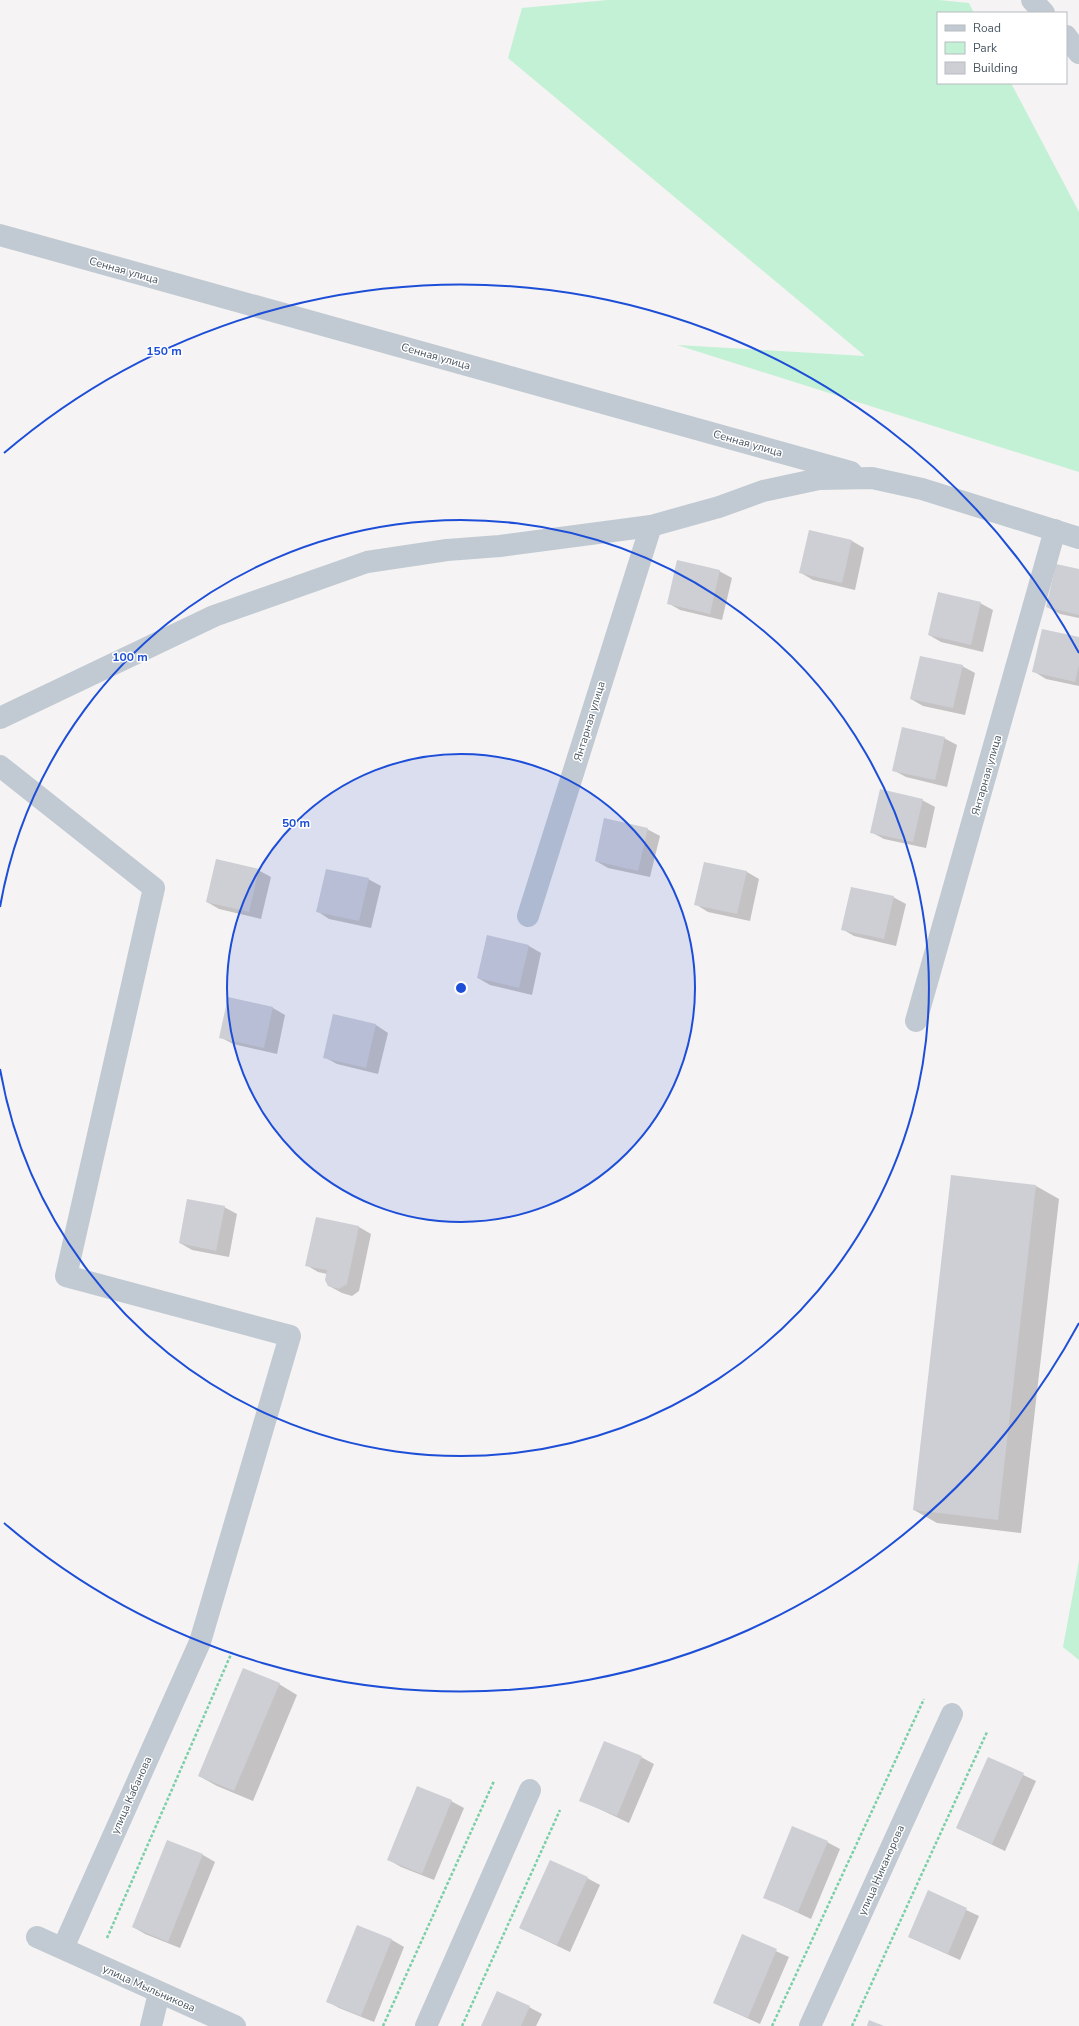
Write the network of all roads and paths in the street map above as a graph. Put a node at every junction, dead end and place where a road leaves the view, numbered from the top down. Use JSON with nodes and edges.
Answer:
{"nodes":[{"id":1,"x":1032,"y":0,"type":"edge"},
{"id":2,"x":1043,"y":12,"type":"edge"},
{"id":3,"x":1067,"y":37,"type":"edge"},
{"id":4,"x":1079,"y":53,"type":"edge"},
{"id":5,"x":0,"y":235,"type":"edge"},
{"id":6,"x":872,"y":478,"type":"junction"},
{"id":7,"x":651,"y":526,"type":"junction"},
{"id":8,"x":1055,"y":530,"type":"junction"},
{"id":9,"x":1079,"y":538,"type":"edge"},
{"id":10,"x":0,"y":718,"type":"edge"},
{"id":11,"x":0,"y":766,"type":"edge"},
{"id":12,"x":9,"y":782,"type":"edge"},
{"id":13,"x":528,"y":916,"type":"dead end"},
{"id":14,"x":916,"y":1021,"type":"dead end"},
{"id":15,"x":232,"y":1652,"type":"dead end"},
{"id":16,"x":924,"y":1699,"type":"dead end"},
{"id":17,"x":952,"y":1714,"type":"dead end"},
{"id":18,"x":987,"y":1732,"type":"dead end"},
{"id":19,"x":494,"y":1781,"type":"dead end"},
{"id":20,"x":530,"y":1790,"type":"dead end"},
{"id":21,"x":560,"y":1810,"type":"dead end"},
{"id":22,"x":37,"y":1937,"type":"dead end"},
{"id":23,"x":63,"y":1948,"type":"junction"},
{"id":24,"x":95,"y":1964,"type":"junction"},
{"id":25,"x":159,"y":1993,"type":"junction"},
{"id":26,"x":151,"y":2026,"type":"edge"},
{"id":27,"x":235,"y":2026,"type":"edge"},
{"id":28,"x":383,"y":2026,"type":"edge"},
{"id":29,"x":426,"y":2026,"type":"edge"},
{"id":30,"x":462,"y":2026,"type":"edge"},
{"id":31,"x":772,"y":2026,"type":"edge"},
{"id":32,"x":810,"y":2026,"type":"edge"},
{"id":33,"x":852,"y":2026,"type":"edge"}],
"edges":[{"from":1,"to":2,"type":"street"},
{"from":3,"to":4,"type":"street"},
{"from":5,"to":6,"type":"street","name":"Сенная улица"},
{"from":6,"to":7,"type":"street"},
{"from":6,"to":8,"type":"street"},
{"from":7,"to":10,"type":"street"},
{"from":7,"to":13,"type":"street","name":"Янтарная улица"},
{"from":8,"to":9,"type":"street"},
{"from":8,"to":14,"type":"street","name":"Янтарная улица"},
{"from":11,"to":12,"type":"street"},
{"from":12,"to":23,"type":"street","name":"улица Кабанова"},
{"from":15,"to":24,"type":"path"},
{"from":16,"to":31,"type":"path"},
{"from":17,"to":32,"type":"street","name":"улица Никанорова"},
{"from":18,"to":33,"type":"path"},
{"from":19,"to":28,"type":"path"},
{"from":20,"to":29,"type":"street"},
{"from":21,"to":30,"type":"path"},
{"from":22,"to":23,"type":"street","name":"улица Мыльникова"},
{"from":23,"to":24,"type":"street","name":"улица Мыльникова"},
{"from":24,"to":25,"type":"street","name":"улица Мыльникова"},
{"from":25,"to":26,"type":"street"},
{"from":25,"to":27,"type":"street","name":"улица Мыльникова"}]}
